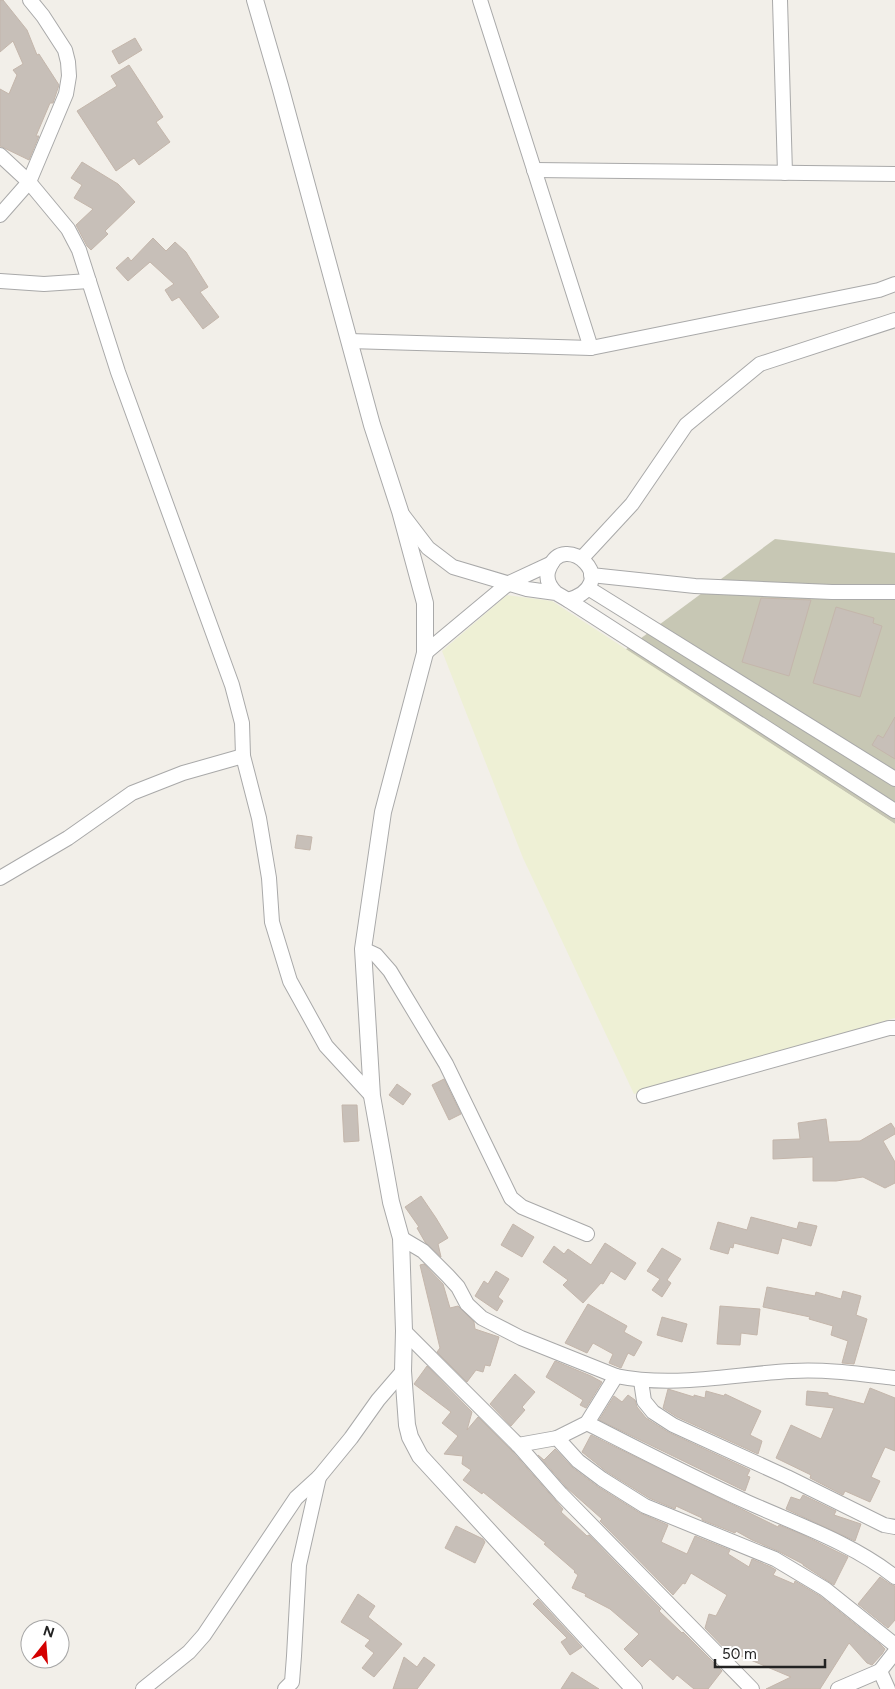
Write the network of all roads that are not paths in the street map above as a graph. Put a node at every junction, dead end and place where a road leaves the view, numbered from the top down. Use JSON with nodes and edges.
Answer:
{"nodes":[{"id":1,"x":30,"y":0,"type":"edge"},
{"id":2,"x":255,"y":0,"type":"edge"},
{"id":3,"x":480,"y":0,"type":"edge"},
{"id":4,"x":780,"y":0,"type":"edge"},
{"id":5,"x":0,"y":155,"type":"edge"},
{"id":6,"x":534,"y":170,"type":"junction"},
{"id":7,"x":786,"y":173,"type":"junction"},
{"id":8,"x":895,"y":174,"type":"edge"},
{"id":9,"x":29,"y":182,"type":"junction"},
{"id":10,"x":1,"y":214,"type":"edge"},
{"id":11,"x":0,"y":281,"type":"edge"},
{"id":12,"x":89,"y":281,"type":"junction"},
{"id":13,"x":895,"y":284,"type":"edge"},
{"id":14,"x":895,"y":320,"type":"edge"},
{"id":15,"x":349,"y":341,"type":"junction"},
{"id":16,"x":591,"y":348,"type":"junction"},
{"id":17,"x":400,"y":511,"type":"junction"},
{"id":18,"x":582,"y":558,"type":"junction"},
{"id":19,"x":552,"y":563,"type":"junction"},
{"id":20,"x":590,"y":582,"type":"junction"},
{"id":21,"x":509,"y":583,"type":"junction"},
{"id":22,"x":895,"y":592,"type":"edge"},
{"id":23,"x":562,"y":596,"type":"junction"},
{"id":24,"x":425,"y":653,"type":"junction"},
{"id":25,"x":243,"y":756,"type":"junction"},
{"id":26,"x":895,"y":778,"type":"edge"},
{"id":27,"x":895,"y":811,"type":"edge"},
{"id":28,"x":0,"y":878,"type":"edge"},
{"id":29,"x":363,"y":948,"type":"junction"},
{"id":30,"x":895,"y":1028,"type":"edge"},
{"id":31,"x":372,"y":1096,"type":"junction"},
{"id":32,"x":644,"y":1096,"type":"dead end"},
{"id":33,"x":587,"y":1234,"type":"dead end"},
{"id":34,"x":401,"y":1238,"type":"junction"},
{"id":35,"x":404,"y":1331,"type":"junction"},
{"id":36,"x":403,"y":1371,"type":"junction"},
{"id":37,"x":616,"y":1376,"type":"junction"},
{"id":38,"x":895,"y":1378,"type":"edge"},
{"id":39,"x":641,"y":1381,"type":"junction"},
{"id":40,"x":586,"y":1423,"type":"junction"},
{"id":41,"x":557,"y":1438,"type":"junction"},
{"id":42,"x":518,"y":1445,"type":"junction"},
{"id":43,"x":319,"y":1477,"type":"junction"},
{"id":44,"x":895,"y":1527,"type":"edge"},
{"id":45,"x":895,"y":1577,"type":"edge"},
{"id":46,"x":895,"y":1644,"type":"edge"},
{"id":47,"x":895,"y":1652,"type":"edge"},
{"id":48,"x":880,"y":1671,"type":"junction"},
{"id":49,"x":290,"y":1687,"type":"edge"},
{"id":50,"x":143,"y":1689,"type":"edge"},
{"id":51,"x":634,"y":1689,"type":"edge"},
{"id":52,"x":752,"y":1689,"type":"edge"},
{"id":53,"x":838,"y":1689,"type":"edge"},
{"id":54,"x":888,"y":1689,"type":"edge"}],
"edges":[{"from":1,"to":9,"type":"street"},
{"from":2,"to":15,"type":"street"},
{"from":3,"to":6,"type":"street"},
{"from":4,"to":7,"type":"street"},
{"from":5,"to":9,"type":"street"},
{"from":6,"to":7,"type":"street"},
{"from":6,"to":16,"type":"street"},
{"from":7,"to":8,"type":"street"},
{"from":9,"to":10,"type":"street"},
{"from":9,"to":12,"type":"street"},
{"from":11,"to":12,"type":"street"},
{"from":12,"to":25,"type":"street"},
{"from":13,"to":16,"type":"street"},
{"from":14,"to":18,"type":"street"},
{"from":15,"to":16,"type":"street"},
{"from":15,"to":17,"type":"street"},
{"from":17,"to":21,"type":"street"},
{"from":17,"to":24,"type":"street"},
{"from":18,"to":19,"type":"street"},
{"from":18,"to":20,"type":"street"},
{"from":19,"to":21,"type":"street"},
{"from":19,"to":23,"type":"street"},
{"from":20,"to":22,"type":"street"},
{"from":20,"to":23,"type":"street"},
{"from":20,"to":26,"type":"street"},
{"from":21,"to":23,"type":"street"},
{"from":21,"to":24,"type":"street"},
{"from":23,"to":27,"type":"street"},
{"from":24,"to":29,"type":"street"},
{"from":25,"to":28,"type":"street"},
{"from":25,"to":31,"type":"street"},
{"from":29,"to":31,"type":"street"},
{"from":29,"to":33,"type":"street"},
{"from":30,"to":32,"type":"street"},
{"from":31,"to":34,"type":"street"},
{"from":34,"to":35,"type":"street"},
{"from":34,"to":37,"type":"street"},
{"from":35,"to":36,"type":"street"},
{"from":35,"to":42,"type":"street"},
{"from":36,"to":43,"type":"street"},
{"from":36,"to":51,"type":"street"},
{"from":37,"to":39,"type":"street"},
{"from":37,"to":40,"type":"street"},
{"from":38,"to":39,"type":"street"},
{"from":39,"to":44,"type":"street"},
{"from":40,"to":41,"type":"street"},
{"from":40,"to":45,"type":"street"},
{"from":41,"to":42,"type":"street"},
{"from":41,"to":46,"type":"street"},
{"from":42,"to":52,"type":"street"},
{"from":43,"to":49,"type":"street"},
{"from":43,"to":50,"type":"street"},
{"from":47,"to":48,"type":"street"},
{"from":48,"to":53,"type":"street"},
{"from":48,"to":54,"type":"street"}]}
